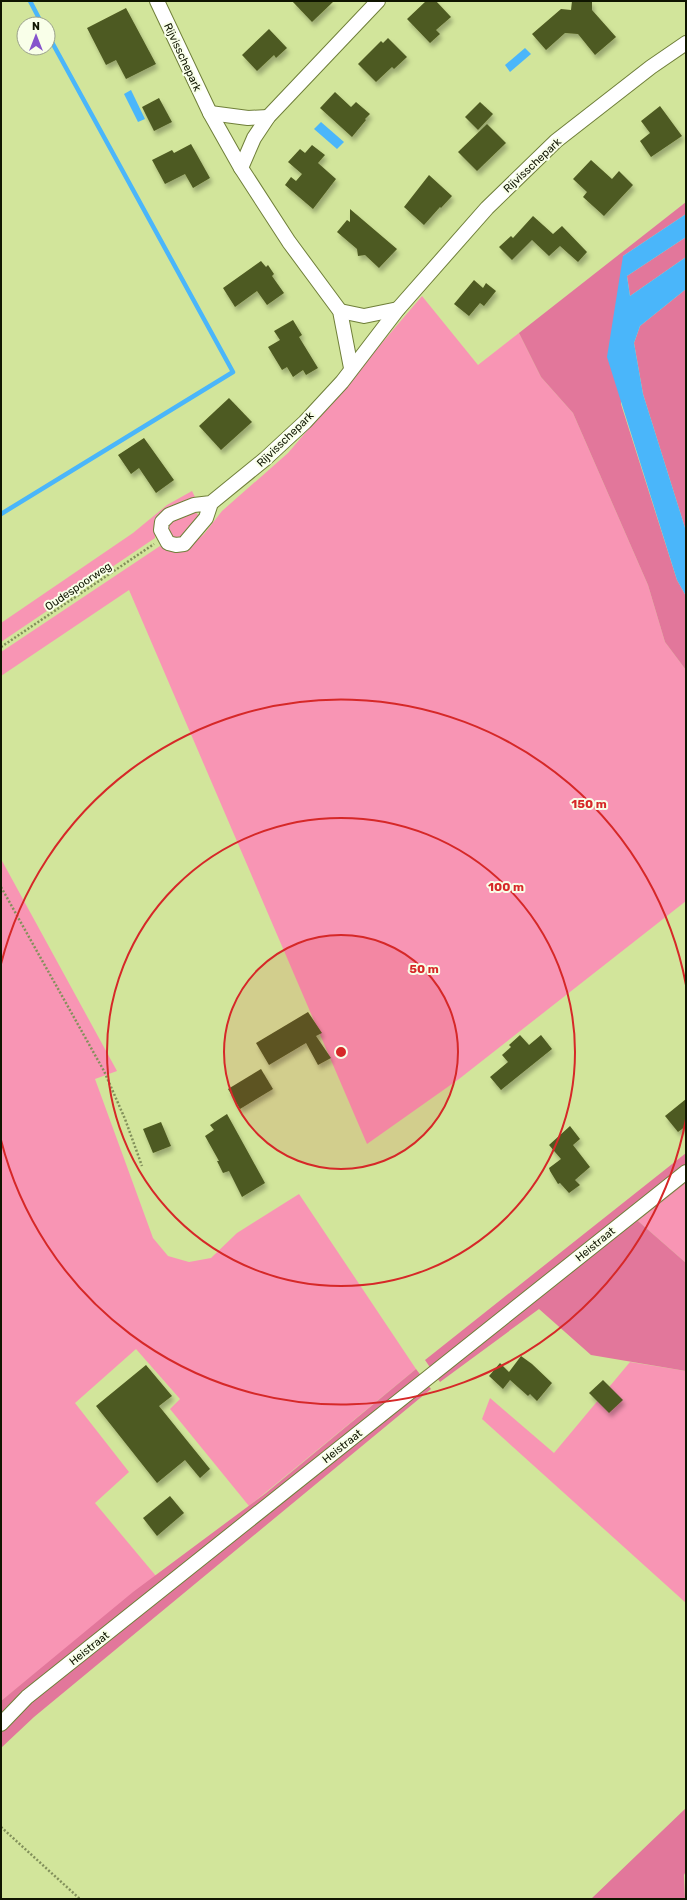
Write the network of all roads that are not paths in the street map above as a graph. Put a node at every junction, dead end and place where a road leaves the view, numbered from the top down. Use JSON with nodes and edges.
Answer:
{"nodes":[{"id":1,"x":157,"y":1,"type":"edge"},
{"id":2,"x":378,"y":1,"type":"edge"},
{"id":3,"x":686,"y":43,"type":"edge"},
{"id":4,"x":210,"y":113,"type":"junction"},
{"id":5,"x":268,"y":117,"type":"junction"},
{"id":6,"x":241,"y":168,"type":"junction"},
{"id":7,"x":398,"y":309,"type":"junction"},
{"id":8,"x":340,"y":312,"type":"junction"},
{"id":9,"x":351,"y":368,"type":"junction"},
{"id":10,"x":211,"y":503,"type":"junction"},
{"id":11,"x":686,"y":1172,"type":"edge"},
{"id":12,"x":1,"y":1724,"type":"edge"}],
"edges":[{"from":1,"to":4,"type":"street","name":"Rijvisschepark"},
{"from":2,"to":5,"type":"street"},
{"from":3,"to":7,"type":"street","name":"Rijvisschepark"},
{"from":4,"to":5,"type":"street"},
{"from":4,"to":6,"type":"street","name":"Rijvisschepark"},
{"from":5,"to":6,"type":"street"},
{"from":6,"to":8,"type":"street","name":"Rijvisschepark"},
{"from":7,"to":8,"type":"street"},
{"from":7,"to":9,"type":"street","name":"Rijvisschepark"},
{"from":8,"to":9,"type":"street","name":"Rijvisschepark"},
{"from":9,"to":10,"type":"street","name":"Rijvisschepark"},
{"from":10,"to":10,"type":"street","name":"Rijvisschepark"},
{"from":11,"to":12,"type":"street","name":"Heistraat"}]}
